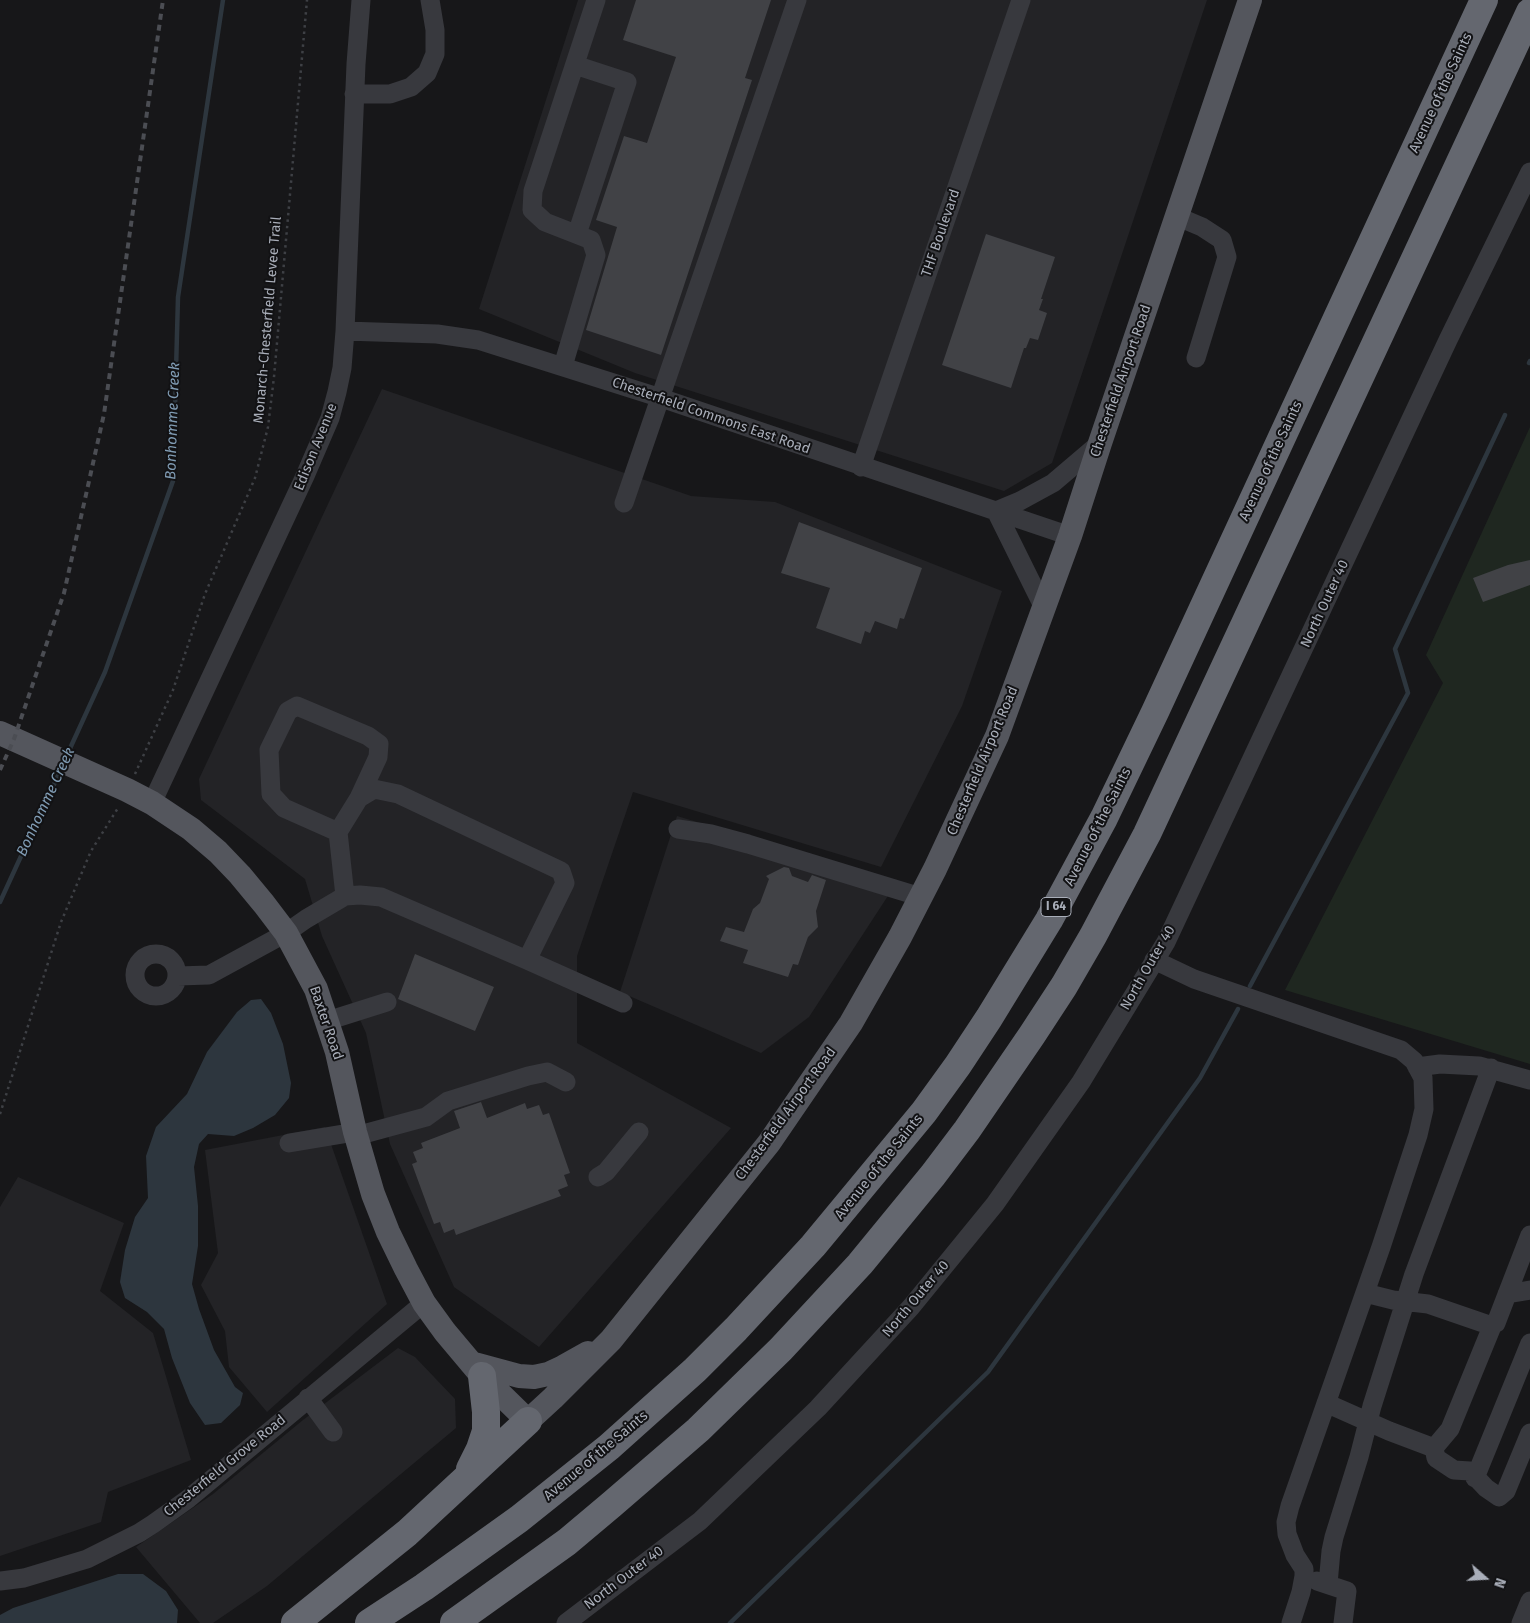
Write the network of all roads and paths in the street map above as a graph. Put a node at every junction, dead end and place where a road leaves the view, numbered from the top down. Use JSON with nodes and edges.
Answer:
{"nodes":[{"id":1,"x":307,"y":0,"type":"edge"},
{"id":2,"x":361,"y":0,"type":"edge"},
{"id":3,"x":430,"y":0,"type":"edge"},
{"id":4,"x":596,"y":0,"type":"edge"},
{"id":5,"x":798,"y":0,"type":"edge"},
{"id":6,"x":1021,"y":0,"type":"edge"},
{"id":7,"x":1250,"y":0,"type":"edge"},
{"id":8,"x":1484,"y":0,"type":"edge"},
{"id":9,"x":1530,"y":12,"type":"edge"},
{"id":10,"x":575,"y":64,"type":"junction"},
{"id":11,"x":354,"y":94,"type":"junction"},
{"id":12,"x":1530,"y":172,"type":"edge"},
{"id":13,"x":1176,"y":216,"type":"junction"},
{"id":14,"x":577,"y":234,"type":"junction"},
{"id":15,"x":345,"y":331,"type":"junction"},
{"id":16,"x":1196,"y":358,"type":"dead end"},
{"id":17,"x":563,"y":366,"type":"junction"},
{"id":18,"x":661,"y":398,"type":"junction"},
{"id":19,"x":1100,"y":443,"type":"junction"},
{"id":20,"x":861,"y":466,"type":"junction"},
{"id":21,"x":624,"y":503,"type":"dead end"},
{"id":22,"x":996,"y":511,"type":"junction"},
{"id":23,"x":1070,"y":536,"type":"junction"},
{"id":24,"x":1044,"y":608,"type":"junction"},
{"id":25,"x":0,"y":733,"type":"edge"},
{"id":26,"x":137,"y":768,"type":"dead end"},
{"id":27,"x":359,"y":798,"type":"junction"},
{"id":28,"x":121,"y":802,"type":"dead end"},
{"id":29,"x":152,"y":803,"type":"junction"},
{"id":30,"x":678,"y":829,"type":"dead end"},
{"id":31,"x":338,"y":832,"type":"junction"},
{"id":32,"x":345,"y":896,"type":"junction"},
{"id":33,"x":921,"y":897,"type":"junction"},
{"id":34,"x":286,"y":933,"type":"junction"},
{"id":35,"x":527,"y":960,"type":"junction"},
{"id":36,"x":1154,"y":960,"type":"junction"},
{"id":37,"x":178,"y":976,"type":"dead end"},
{"id":38,"x":388,"y":1002,"type":"dead end"},
{"id":39,"x":623,"y":1003,"type":"dead end"},
{"id":40,"x":327,"y":1021,"type":"junction"},
{"id":41,"x":1417,"y":1067,"type":"junction"},
{"id":42,"x":1491,"y":1068,"type":"junction"},
{"id":43,"x":1530,"y":1080,"type":"edge"},
{"id":44,"x":566,"y":1082,"type":"dead end"},
{"id":45,"x":0,"y":1114,"type":"edge"},
{"id":46,"x":639,"y":1132,"type":"dead end"},
{"id":47,"x":356,"y":1134,"type":"junction"},
{"id":48,"x":290,"y":1143,"type":"dead end"},
{"id":49,"x":598,"y":1177,"type":"dead end"},
{"id":50,"x":1530,"y":1235,"type":"edge"},
{"id":51,"x":1530,"y":1290,"type":"edge"},
{"id":52,"x":1365,"y":1293,"type":"junction"},
{"id":53,"x":1507,"y":1294,"type":"junction"},
{"id":54,"x":424,"y":1302,"type":"junction"},
{"id":55,"x":1406,"y":1302,"type":"junction"},
{"id":56,"x":1493,"y":1324,"type":"junction"},
{"id":57,"x":611,"y":1340,"type":"junction"},
{"id":58,"x":1530,"y":1343,"type":"edge"},
{"id":59,"x":477,"y":1369,"type":"junction"},
{"id":60,"x":308,"y":1398,"type":"junction"},
{"id":61,"x":1326,"y":1403,"type":"junction"},
{"id":62,"x":528,"y":1420,"type":"junction"},
{"id":63,"x":1368,"y":1422,"type":"junction"},
{"id":64,"x":333,"y":1432,"type":"dead end"},
{"id":65,"x":1530,"y":1433,"type":"edge"},
{"id":66,"x":1434,"y":1448,"type":"junction"},
{"id":67,"x":1476,"y":1478,"type":"junction"},
{"id":68,"x":465,"y":1479,"type":"junction"},
{"id":69,"x":1304,"y":1576,"type":"junction"},
{"id":70,"x":0,"y":1581,"type":"edge"},
{"id":71,"x":1328,"y":1584,"type":"junction"},
{"id":72,"x":1530,"y":1601,"type":"edge"},
{"id":73,"x":295,"y":1623,"type":"edge"},
{"id":74,"x":369,"y":1623,"type":"edge"},
{"id":75,"x":454,"y":1623,"type":"edge"},
{"id":76,"x":566,"y":1623,"type":"edge"},
{"id":77,"x":1291,"y":1623,"type":"edge"},
{"id":78,"x":1343,"y":1623,"type":"edge"},
{"id":79,"x":1522,"y":1623,"type":"edge"}],
"edges":[{"from":1,"to":26,"type":"path","name":"Monarch-Chesterfield Levee Trail"},
{"from":2,"to":11,"type":"street","name":"Edison Avenue"},
{"from":3,"to":11,"type":"street"},
{"from":4,"to":10,"type":"street"},
{"from":5,"to":18,"type":"street"},
{"from":6,"to":20,"type":"street","name":"THF Boulevard"},
{"from":7,"to":13,"type":"main road","name":"Chesterfield Airport Road"},
{"from":8,"to":74,"type":"highway","name":"Avenue of the Saints","number":"I 64"},
{"from":9,"to":75,"type":"highway"},
{"from":10,"to":14,"type":"street"},
{"from":10,"to":14,"type":"street"},
{"from":11,"to":15,"type":"street","name":"Edison Avenue"},
{"from":12,"to":36,"type":"street","name":"North Outer 40"},
{"from":13,"to":16,"type":"street"},
{"from":13,"to":19,"type":"main road","name":"Chesterfield Airport Road"},
{"from":14,"to":17,"type":"street"},
{"from":15,"to":17,"type":"street","name":"Chesterfield Commons East Road"},
{"from":15,"to":29,"type":"street","name":"Edison Avenue"},
{"from":17,"to":18,"type":"street","name":"Chesterfield Commons East Road"},
{"from":18,"to":20,"type":"street","name":"Chesterfield Commons East Road"},
{"from":18,"to":21,"type":"street"},
{"from":19,"to":22,"type":"street"},
{"from":19,"to":23,"type":"main road","name":"Chesterfield Airport Road"},
{"from":20,"to":22,"type":"street","name":"Chesterfield Commons East Road"},
{"from":22,"to":23,"type":"street","name":"Chesterfield Commons East Road"},
{"from":22,"to":24,"type":"street"},
{"from":23,"to":24,"type":"main road","name":"Chesterfield Airport Road"},
{"from":24,"to":33,"type":"main road","name":"Chesterfield Airport Road"},
{"from":25,"to":29,"type":"main road","name":"Baxter Road"},
{"from":27,"to":31,"type":"street"},
{"from":27,"to":31,"type":"street"},
{"from":27,"to":35,"type":"street"},
{"from":28,"to":45,"type":"path"},
{"from":29,"to":34,"type":"main road","name":"Baxter Road"},
{"from":30,"to":33,"type":"street"},
{"from":31,"to":32,"type":"street"},
{"from":32,"to":34,"type":"street"},
{"from":32,"to":35,"type":"street"},
{"from":33,"to":57,"type":"main road","name":"Chesterfield Airport Road"},
{"from":34,"to":37,"type":"street"},
{"from":34,"to":40,"type":"main road","name":"Baxter Road"},
{"from":35,"to":39,"type":"street"},
{"from":36,"to":41,"type":"street"},
{"from":36,"to":76,"type":"street","name":"North Outer 40"},
{"from":38,"to":40,"type":"street"},
{"from":40,"to":47,"type":"main road","name":"Baxter Road"},
{"from":41,"to":42,"type":"street"},
{"from":41,"to":52,"type":"street"},
{"from":42,"to":43,"type":"street"},
{"from":42,"to":55,"type":"street"},
{"from":44,"to":47,"type":"street"},
{"from":46,"to":49,"type":"street"},
{"from":47,"to":48,"type":"street"},
{"from":47,"to":54,"type":"main road","name":"Baxter Road"},
{"from":50,"to":53,"type":"street"},
{"from":51,"to":53,"type":"street"},
{"from":52,"to":55,"type":"street"},
{"from":52,"to":61,"type":"street"},
{"from":53,"to":56,"type":"street"},
{"from":54,"to":59,"type":"main road","name":"Baxter Road"},
{"from":54,"to":60,"type":"street","name":"Chesterfield Grove Road"},
{"from":55,"to":56,"type":"street"},
{"from":55,"to":63,"type":"street"},
{"from":56,"to":66,"type":"street"},
{"from":57,"to":59,"type":"main road"},
{"from":57,"to":62,"type":"main road","name":"Chesterfield Airport Road"},
{"from":58,"to":67,"type":"street"},
{"from":59,"to":62,"type":"main road","name":"Baxter Road"},
{"from":59,"to":68,"type":"highway"},
{"from":60,"to":64,"type":"street"},
{"from":60,"to":70,"type":"street","name":"Chesterfield Grove Road"},
{"from":61,"to":63,"type":"street"},
{"from":61,"to":69,"type":"street"},
{"from":62,"to":68,"type":"highway"},
{"from":63,"to":66,"type":"street"},
{"from":63,"to":71,"type":"street"},
{"from":65,"to":67,"type":"street"},
{"from":66,"to":67,"type":"street"},
{"from":68,"to":73,"type":"highway"},
{"from":69,"to":71,"type":"street"},
{"from":69,"to":77,"type":"street"},
{"from":71,"to":78,"type":"street"},
{"from":72,"to":79,"type":"street"}]}
